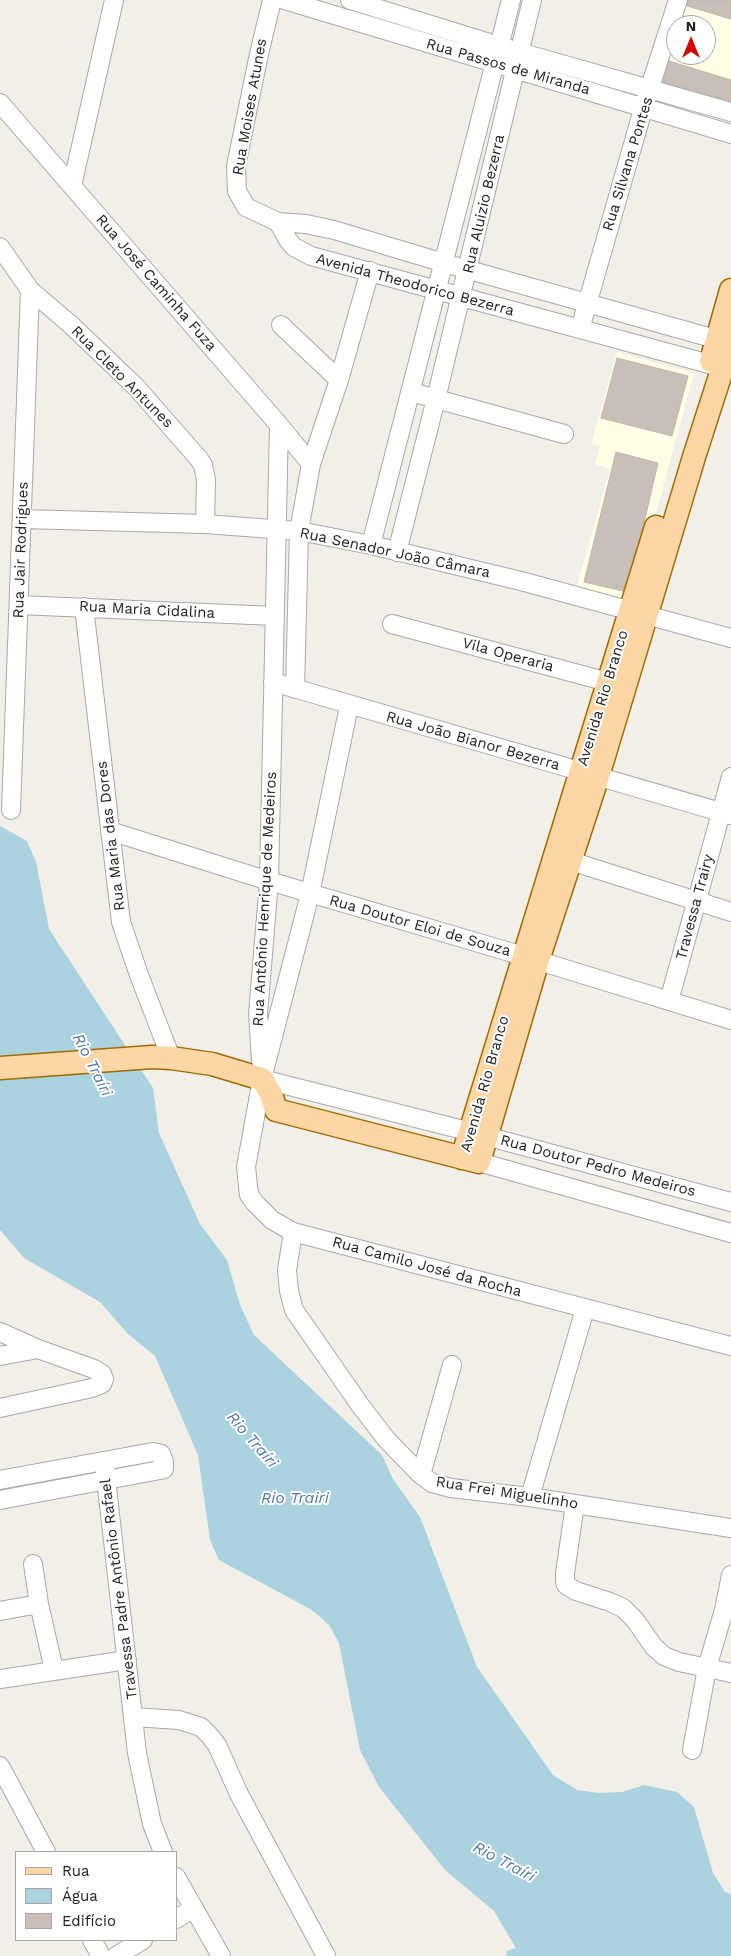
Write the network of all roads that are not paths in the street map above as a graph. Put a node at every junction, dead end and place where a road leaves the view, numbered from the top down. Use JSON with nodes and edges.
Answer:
{"nodes":[{"id":1,"x":114,"y":0,"type":"edge"},
{"id":2,"x":272,"y":0,"type":"edge"},
{"id":3,"x":284,"y":0,"type":"edge"},
{"id":4,"x":350,"y":0,"type":"edge"},
{"id":5,"x":510,"y":0,"type":"edge"},
{"id":6,"x":532,"y":0,"type":"edge"},
{"id":7,"x":678,"y":0,"type":"edge"},
{"id":8,"x":500,"y":46,"type":"junction"},
{"id":9,"x":519,"y":52,"type":"junction"},
{"id":10,"x":495,"y":64,"type":"junction"},
{"id":11,"x":515,"y":70,"type":"junction"},
{"id":12,"x":647,"y":98,"type":"junction"},
{"id":13,"x":0,"y":103,"type":"edge"},
{"id":14,"x":731,"y":112,"type":"edge"},
{"id":15,"x":731,"y":134,"type":"edge"},
{"id":16,"x":72,"y":186,"type":"junction"},
{"id":17,"x":278,"y":222,"type":"junction"},
{"id":18,"x":0,"y":248,"type":"edge"},
{"id":19,"x":444,"y":263,"type":"junction"},
{"id":20,"x":468,"y":270,"type":"junction"},
{"id":21,"x":370,"y":271,"type":"junction"},
{"id":22,"x":30,"y":290,"type":"junction"},
{"id":23,"x":437,"y":290,"type":"junction"},
{"id":24,"x":731,"y":290,"type":"edge"},
{"id":25,"x":461,"y":297,"type":"junction"},
{"id":26,"x":586,"y":302,"type":"junction"},
{"id":27,"x":281,"y":325,"type":"dead end"},
{"id":28,"x":580,"y":329,"type":"junction"},
{"id":29,"x":727,"y":342,"type":"edge"},
{"id":30,"x":722,"y":368,"type":"edge"},
{"id":31,"x":339,"y":380,"type":"junction"},
{"id":32,"x":411,"y":392,"type":"junction"},
{"id":33,"x":436,"y":399,"type":"junction"},
{"id":34,"x":279,"y":425,"type":"junction"},
{"id":35,"x":564,"y":434,"type":"dead end"},
{"id":36,"x":311,"y":464,"type":"junction"},
{"id":37,"x":22,"y":519,"type":"junction"},
{"id":38,"x":205,"y":524,"type":"junction"},
{"id":39,"x":276,"y":528,"type":"junction"},
{"id":40,"x":299,"y":531,"type":"junction"},
{"id":41,"x":371,"y":545,"type":"junction"},
{"id":42,"x":397,"y":552,"type":"junction"},
{"id":43,"x":19,"y":605,"type":"junction"},
{"id":44,"x":84,"y":607,"type":"junction"},
{"id":45,"x":638,"y":614,"type":"junction"},
{"id":46,"x":275,"y":616,"type":"junction"},
{"id":47,"x":392,"y":624,"type":"dead end"},
{"id":48,"x":731,"y":638,"type":"edge"},
{"id":49,"x":273,"y":682,"type":"junction"},
{"id":50,"x":616,"y":684,"type":"junction"},
{"id":51,"x":295,"y":689,"type":"junction"},
{"id":52,"x":349,"y":706,"type":"junction"},
{"id":53,"x":590,"y":774,"type":"junction"},
{"id":54,"x":731,"y":777,"type":"edge"},
{"id":55,"x":11,"y":810,"type":"dead end"},
{"id":56,"x":726,"y":814,"type":"edge"},
{"id":57,"x":110,"y":831,"type":"junction"},
{"id":58,"x":562,"y":858,"type":"junction"},
{"id":59,"x":269,"y":882,"type":"junction"},
{"id":60,"x":310,"y":894,"type":"junction"},
{"id":61,"x":697,"y":902,"type":"junction"},
{"id":62,"x":731,"y":912,"type":"edge"},
{"id":63,"x":531,"y":958,"type":"junction"},
{"id":64,"x":669,"y":1001,"type":"junction"},
{"id":65,"x":731,"y":1020,"type":"edge"},
{"id":66,"x":162,"y":1058,"type":"junction"},
{"id":67,"x":0,"y":1068,"type":"edge"},
{"id":68,"x":262,"y":1079,"type":"junction"},
{"id":69,"x":479,"y":1134,"type":"junction"},
{"id":70,"x":470,"y":1160,"type":"junction"},
{"id":71,"x":731,"y":1202,"type":"edge"},
{"id":72,"x":292,"y":1232,"type":"junction"},
{"id":73,"x":731,"y":1233,"type":"edge"},
{"id":74,"x":585,"y":1309,"type":"junction"},
{"id":75,"x":5,"y":1338,"type":"edge"},
{"id":76,"x":731,"y":1346,"type":"edge"},
{"id":77,"x":38,"y":1349,"type":"junction"},
{"id":78,"x":0,"y":1356,"type":"edge"},
{"id":79,"x":452,"y":1365,"type":"dead end"},
{"id":80,"x":0,"y":1408,"type":"edge"},
{"id":81,"x":104,"y":1461,"type":"junction"},
{"id":82,"x":421,"y":1476,"type":"junction"},
{"id":83,"x":0,"y":1480,"type":"edge"},
{"id":84,"x":106,"y":1480,"type":"junction"},
{"id":85,"x":530,"y":1496,"type":"junction"},
{"id":86,"x":0,"y":1500,"type":"edge"},
{"id":87,"x":575,"y":1504,"type":"junction"},
{"id":88,"x":731,"y":1528,"type":"edge"},
{"id":89,"x":33,"y":1564,"type":"dead end"},
{"id":90,"x":731,"y":1575,"type":"edge"},
{"id":91,"x":39,"y":1604,"type":"junction"},
{"id":92,"x":0,"y":1610,"type":"edge"},
{"id":93,"x":127,"y":1660,"type":"junction"},
{"id":94,"x":707,"y":1668,"type":"junction"},
{"id":95,"x":54,"y":1670,"type":"junction"},
{"id":96,"x":731,"y":1673,"type":"edge"},
{"id":97,"x":0,"y":1679,"type":"edge"},
{"id":98,"x":134,"y":1717,"type":"junction"},
{"id":99,"x":692,"y":1750,"type":"dead end"},
{"id":100,"x":0,"y":1766,"type":"edge"},
{"id":101,"x":45,"y":1851,"type":"edge"},
{"id":102,"x":163,"y":1851,"type":"edge"},
{"id":103,"x":178,"y":1880,"type":"edge"},
{"id":104,"x":194,"y":1908,"type":"junction"},
{"id":105,"x":178,"y":1918,"type":"edge"},
{"id":106,"x":93,"y":1941,"type":"edge"},
{"id":107,"x":140,"y":1941,"type":"edge"},
{"id":108,"x":101,"y":1956,"type":"edge"},
{"id":109,"x":116,"y":1956,"type":"edge"},
{"id":110,"x":221,"y":1956,"type":"edge"},
{"id":111,"x":326,"y":1956,"type":"edge"}],
"edges":[{"from":1,"to":16,"type":"street"},
{"from":2,"to":17,"type":"street","name":"Rua Moises Atunes"},
{"from":3,"to":10,"type":"street","name":"Rua Passos de Miranda"},
{"from":4,"to":8,"type":"street","name":"Rua Passos de Miranda"},
{"from":5,"to":8,"type":"street","name":"Rua Aluizio Bezerra"},
{"from":6,"to":9,"type":"street","name":"Rua Aluizio Bezerra"},
{"from":7,"to":12,"type":"street","name":"Rua Silvana Pontes"},
{"from":8,"to":9,"type":"street","name":"Rua Passos de Miranda"},
{"from":8,"to":10,"type":"street","name":"Rua Aluizio Bezerra"},
{"from":9,"to":11,"type":"street","name":"Rua Aluizio Bezerra"},
{"from":9,"to":12,"type":"street","name":"Rua Passos de Miranda"},
{"from":10,"to":11,"type":"street","name":"Rua Passos de Miranda"},
{"from":10,"to":19,"type":"street","name":"Rua Aluizio Bezerra"},
{"from":11,"to":12,"type":"street","name":"Rua Passos de Miranda"},
{"from":11,"to":20,"type":"street","name":"Rua Aluizio Bezerra"},
{"from":12,"to":14,"type":"street","name":"Rua Passos de Miranda"},
{"from":12,"to":15,"type":"street","name":"Rua Passos de Miranda"},
{"from":12,"to":26,"type":"street","name":"Rua Silvana Pontes"},
{"from":13,"to":16,"type":"street","name":"Rua José Caminha Fuza"},
{"from":16,"to":34,"type":"street","name":"Rua José Caminha Fuza"},
{"from":17,"to":19,"type":"street","name":"Avenida Theodorico Bezerra"},
{"from":17,"to":21,"type":"street","name":"Avenida Theodorico Bezerra"},
{"from":18,"to":22,"type":"street","name":"Rua Cleto Antunes"},
{"from":19,"to":20,"type":"street","name":"Avenida Theodorico Bezerra"},
{"from":19,"to":23,"type":"street","name":"Rua Aluizio Bezerra"},
{"from":20,"to":25,"type":"street","name":"Rua Aluizio Bezerra"},
{"from":20,"to":26,"type":"street","name":"Avenida Theodorico Bezerra"},
{"from":21,"to":23,"type":"street","name":"Avenida Theodorico Bezerra"},
{"from":21,"to":31,"type":"street"},
{"from":22,"to":37,"type":"street","name":"Rua Jair Rodrigues"},
{"from":22,"to":38,"type":"street","name":"Rua Cleto Antunes"},
{"from":23,"to":25,"type":"street","name":"Avenida Theodorico Bezerra"},
{"from":23,"to":32,"type":"street","name":"Rua Aluizio Bezerra"},
{"from":24,"to":29,"type":"main road","name":"Avenida Rio Branco"},
{"from":25,"to":28,"type":"street","name":"Avenida Theodorico Bezerra"},
{"from":25,"to":33,"type":"street","name":"Rua Aluizio Bezerra"},
{"from":26,"to":28,"type":"street","name":"Rua Silvana Pontes"},
{"from":26,"to":29,"type":"street","name":"Avenida Theodorico Bezerra"},
{"from":27,"to":31,"type":"street"},
{"from":28,"to":30,"type":"street","name":"Avenida Theodorico Bezerra"},
{"from":29,"to":30,"type":"main road","name":"Avenida Rio Branco"},
{"from":30,"to":45,"type":"main road","name":"Avenida Rio Branco"},
{"from":31,"to":36,"type":"street"},
{"from":32,"to":33,"type":"street"},
{"from":32,"to":41,"type":"street","name":"Rua Aluizio Bezerra"},
{"from":33,"to":35,"type":"street"},
{"from":33,"to":42,"type":"street","name":"Rua Aluizio Bezerra"},
{"from":34,"to":36,"type":"street","name":"Rua José Caminha Fuza"},
{"from":34,"to":39,"type":"street","name":"Rua Antônio Henrique de Medeiros"},
{"from":36,"to":40,"type":"street"},
{"from":37,"to":38,"type":"street","name":"Rua Senador João Câmara"},
{"from":37,"to":43,"type":"street","name":"Rua Jair Rodrigues"},
{"from":38,"to":39,"type":"street","name":"Rua Senador João Câmara"},
{"from":39,"to":40,"type":"street","name":"Rua Senador João Câmara"},
{"from":39,"to":46,"type":"street","name":"Rua Antônio Henrique de Medeiros"},
{"from":40,"to":41,"type":"street","name":"Rua Senador João Câmara"},
{"from":40,"to":51,"type":"street"},
{"from":41,"to":42,"type":"street","name":"Rua Senador João Câmara"},
{"from":42,"to":45,"type":"street","name":"Rua Senador João Câmara"},
{"from":43,"to":44,"type":"street","name":"Rua Maria Cidalina"},
{"from":43,"to":55,"type":"street","name":"Rua Jair Rodrigues"},
{"from":44,"to":46,"type":"street","name":"Rua Maria Cidalina"},
{"from":44,"to":57,"type":"street","name":"Rua Maria das Dores"},
{"from":45,"to":48,"type":"street","name":"Rua Senador João Câmara"},
{"from":45,"to":50,"type":"main road","name":"Avenida Rio Branco"},
{"from":46,"to":49,"type":"street","name":"Rua Antônio Henrique de Medeiros"},
{"from":47,"to":50,"type":"street","name":"Vila Operaria"},
{"from":49,"to":51,"type":"street","name":"Rua João Bianor Bezerra"},
{"from":49,"to":59,"type":"street","name":"Rua Antônio Henrique de Medeiros"},
{"from":50,"to":53,"type":"main road","name":"Avenida Rio Branco"},
{"from":51,"to":52,"type":"street","name":"Rua João Bianor Bezerra"},
{"from":52,"to":53,"type":"street","name":"Rua João Bianor Bezerra"},
{"from":52,"to":60,"type":"street","name":"Rua Antônio Henrique de Medeiros"},
{"from":53,"to":56,"type":"street","name":"Rua João Bianor Bezerra"},
{"from":53,"to":58,"type":"main road","name":"Avenida Rio Branco"},
{"from":54,"to":56,"type":"street","name":"Travessa Trairy"},
{"from":56,"to":61,"type":"street","name":"Travessa Trairy"},
{"from":57,"to":59,"type":"street","name":"Rua Doutor Eloi de Souza"},
{"from":57,"to":66,"type":"street","name":"Rua Maria das Dores"},
{"from":58,"to":61,"type":"street"},
{"from":58,"to":63,"type":"main road","name":"Avenida Rio Branco"},
{"from":59,"to":60,"type":"street","name":"Rua Doutor Eloi de Souza"},
{"from":59,"to":68,"type":"street","name":"Rua Antônio Henrique de Medeiros"},
{"from":60,"to":63,"type":"street","name":"Rua Doutor Eloi de Souza"},
{"from":60,"to":68,"type":"street","name":"Rua Antônio Henrique de Medeiros"},
{"from":61,"to":62,"type":"street"},
{"from":61,"to":64,"type":"street","name":"Travessa Trairy"},
{"from":63,"to":64,"type":"street","name":"Rua Doutor Eloi de Souza"},
{"from":63,"to":69,"type":"main road","name":"Avenida Rio Branco"},
{"from":64,"to":65,"type":"street","name":"Rua Doutor Eloi de Souza"},
{"from":66,"to":67,"type":"main road","name":"Rua Doutor Pedro Medeiros"},
{"from":66,"to":68,"type":"main road","name":"Rua Doutor Pedro Medeiros"},
{"from":68,"to":69,"type":"street","name":"Rua Doutor Pedro Medeiros"},
{"from":68,"to":70,"type":"main road","name":"Rua Doutor Pedro Medeiros"},
{"from":68,"to":72,"type":"street","name":"Rua Camilo José da Rocha"},
{"from":69,"to":70,"type":"main road","name":"Avenida Rio Branco"},
{"from":69,"to":71,"type":"street","name":"Rua Doutor Pedro Medeiros"},
{"from":70,"to":73,"type":"street","name":"Rua Doutor Pedro Medeiros"},
{"from":72,"to":74,"type":"street","name":"Rua Camilo José da Rocha"},
{"from":72,"to":82,"type":"street","name":"Rua Frei Miguelinho"},
{"from":74,"to":76,"type":"street","name":"Rua Camilo José da Rocha"},
{"from":74,"to":85,"type":"street"},
{"from":75,"to":77,"type":"street"},
{"from":77,"to":78,"type":"street"},
{"from":77,"to":80,"type":"street"},
{"from":79,"to":82,"type":"street"},
{"from":81,"to":83,"type":"street"},
{"from":81,"to":84,"type":"street","name":"Travessa Padre Antônio Rafael"},
{"from":81,"to":84,"type":"street"},
{"from":82,"to":85,"type":"street","name":"Rua Frei Miguelinho"},
{"from":84,"to":86,"type":"street"},
{"from":84,"to":93,"type":"street","name":"Travessa Padre Antônio Rafael"},
{"from":85,"to":87,"type":"street","name":"Rua Frei Miguelinho"},
{"from":87,"to":88,"type":"street","name":"Rua Frei Miguelinho"},
{"from":87,"to":94,"type":"street"},
{"from":89,"to":91,"type":"street"},
{"from":90,"to":94,"type":"street"},
{"from":91,"to":92,"type":"street"},
{"from":91,"to":95,"type":"street"},
{"from":93,"to":95,"type":"street"},
{"from":93,"to":98,"type":"street","name":"Travessa Padre Antônio Rafael"},
{"from":94,"to":96,"type":"street"},
{"from":94,"to":99,"type":"street"},
{"from":95,"to":97,"type":"street"},
{"from":98,"to":102,"type":"street","name":"Travessa Padre Antônio Rafael"},
{"from":98,"to":111,"type":"street"},
{"from":100,"to":101,"type":"street"},
{"from":103,"to":104,"type":"street"},
{"from":104,"to":105,"type":"street"},
{"from":104,"to":110,"type":"street"},
{"from":106,"to":108,"type":"street"},
{"from":107,"to":109,"type":"street"}]}
